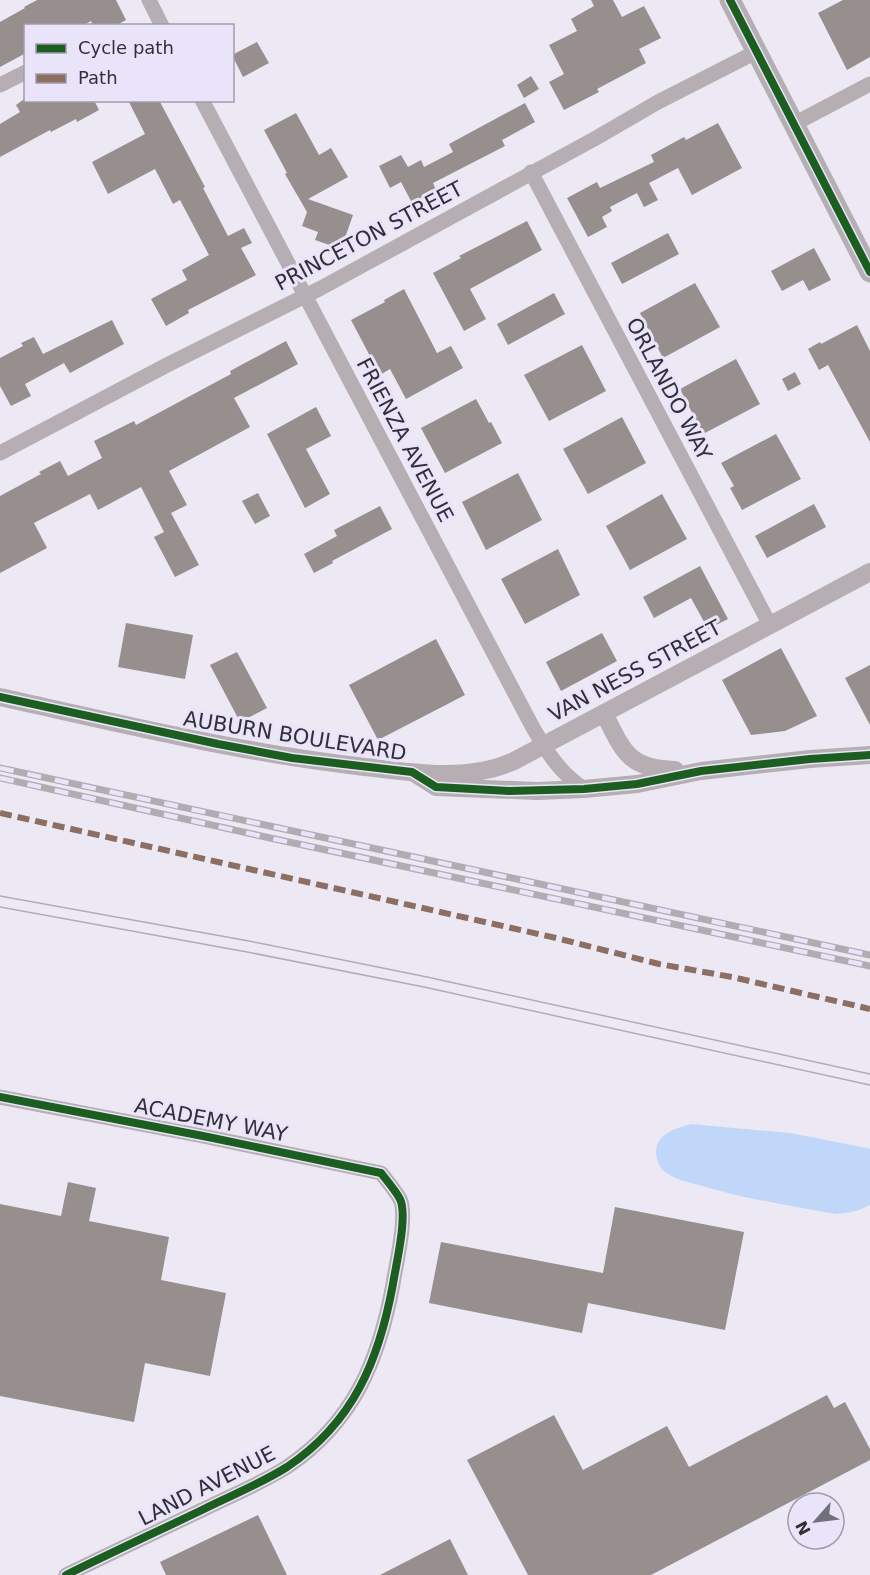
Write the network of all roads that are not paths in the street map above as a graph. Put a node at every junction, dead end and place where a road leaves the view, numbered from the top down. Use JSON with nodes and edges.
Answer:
{"nodes":[{"id":1,"x":149,"y":0,"type":"edge"},
{"id":2,"x":730,"y":0,"type":"edge"},
{"id":3,"x":158,"y":24,"type":"edge"},
{"id":4,"x":756,"y":52,"type":"junction"},
{"id":5,"x":24,"y":73,"type":"edge"},
{"id":6,"x":870,"y":84,"type":"edge"},
{"id":7,"x":0,"y":85,"type":"edge"},
{"id":8,"x":203,"y":102,"type":"edge"},
{"id":9,"x":794,"y":124,"type":"junction"},
{"id":10,"x":531,"y":172,"type":"junction"},
{"id":11,"x":870,"y":272,"type":"edge"},
{"id":12,"x":304,"y":296,"type":"junction"},
{"id":13,"x":0,"y":453,"type":"edge"},
{"id":14,"x":870,"y":572,"type":"edge"},
{"id":15,"x":770,"y":625,"type":"junction"},
{"id":16,"x":0,"y":697,"type":"edge"},
{"id":17,"x":604,"y":713,"type":"junction"},
{"id":18,"x":543,"y":745,"type":"junction"},
{"id":19,"x":870,"y":755,"type":"edge"},
{"id":20,"x":701,"y":771,"type":"junction"},
{"id":21,"x":412,"y":772,"type":"junction"},
{"id":22,"x":584,"y":789,"type":"junction"},
{"id":23,"x":0,"y":1097,"type":"edge"},
{"id":24,"x":401,"y":1200,"type":"joint"},
{"id":25,"x":66,"y":1575,"type":"edge"}],
"edges":[{"from":1,"to":3,"type":"street"},
{"from":2,"to":4,"type":"main road"},
{"from":4,"to":9,"type":"main road"},
{"from":4,"to":10,"type":"street","name":"PRINCETON STREET"},
{"from":5,"to":7,"type":"street"},
{"from":6,"to":9,"type":"street"},
{"from":8,"to":12,"type":"street","name":"FRIENZA AVENUE"},
{"from":9,"to":11,"type":"main road"},
{"from":10,"to":12,"type":"street","name":"PRINCETON STREET"},
{"from":10,"to":15,"type":"street","name":"ORLANDO WAY"},
{"from":12,"to":13,"type":"street","name":"PRINCETON STREET"},
{"from":12,"to":18,"type":"street","name":"FRIENZA AVENUE"},
{"from":14,"to":15,"type":"street","name":"VAN NESS STREET"},
{"from":15,"to":17,"type":"street","name":"VAN NESS STREET"},
{"from":16,"to":21,"type":"street","name":"AUBURN BOULEVARD"},
{"from":17,"to":18,"type":"street","name":"VAN NESS STREET"},
{"from":17,"to":20,"type":"street","name":"AUBURN BOULEVARD"},
{"from":18,"to":21,"type":"street","name":"VAN NESS STREET"},
{"from":18,"to":22,"type":"street","name":"FRIENZA AVENUE"},
{"from":19,"to":20,"type":"street","name":"AUBURN BOULEVARD"},
{"from":20,"to":22,"type":"street","name":"AUBURN BOULEVARD"},
{"from":21,"to":22,"type":"street","name":"AUBURN BOULEVARD"},
{"from":23,"to":24,"type":"street","name":"ACADEMY WAY"},
{"from":24,"to":25,"type":"street","name":"LAND AVENUE"}]}
